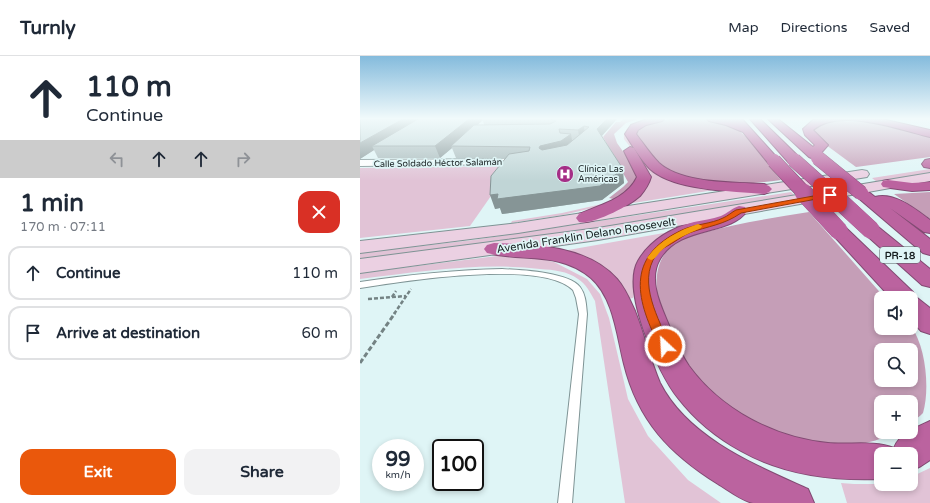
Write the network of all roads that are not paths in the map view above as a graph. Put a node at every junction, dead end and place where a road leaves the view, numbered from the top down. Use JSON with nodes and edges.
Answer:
{"nodes":[{"id":1,"x":624,"y":140,"type":"edge"},
{"id":2,"x":635,"y":140,"type":"edge"},
{"id":3,"x":755,"y":140,"type":"edge"},
{"id":4,"x":775,"y":140,"type":"edge"},
{"id":5,"x":798,"y":140,"type":"edge"},
{"id":6,"x":816,"y":140,"type":"edge"},
{"id":7,"x":453,"y":153,"type":"edge"},
{"id":8,"x":374,"y":155,"type":"edge"},
{"id":9,"x":816,"y":156,"type":"junction"},
{"id":10,"x":444,"y":162,"type":"junction"},
{"id":11,"x":519,"y":162,"type":"edge"},
{"id":12,"x":361,"y":163,"type":"edge"},
{"id":13,"x":930,"y":167,"type":"edge"},
{"id":14,"x":888,"y":184,"type":"junction"},
{"id":15,"x":930,"y":186,"type":"edge"},
{"id":16,"x":764,"y":189,"type":"junction"},
{"id":17,"x":739,"y":211,"type":"junction"},
{"id":18,"x":585,"y":218,"type":"junction"},
{"id":19,"x":921,"y":224,"type":"edge"},
{"id":20,"x":360,"y":247,"type":"edge"},
{"id":21,"x":494,"y":249,"type":"junction"},
{"id":22,"x":930,"y":249,"type":"edge"},
{"id":23,"x":360,"y":266,"type":"edge"},
{"id":24,"x":930,"y":280,"type":"edge"},
{"id":25,"x":360,"y":285,"type":"edge"},
{"id":26,"x":898,"y":291,"type":"edge"},
{"id":27,"x":930,"y":438,"type":"edge"},
{"id":28,"x":918,"y":447,"type":"edge"},
{"id":29,"x":874,"y":461,"type":"edge"},
{"id":30,"x":565,"y":503,"type":"edge"},
{"id":31,"x":794,"y":503,"type":"edge"}],
"edges":[{"from":1,"to":18,"type":"highway"},
{"from":2,"to":16,"type":"highway"},
{"from":3,"to":26,"type":"highway","bridge":true},
{"from":4,"to":24,"type":"highway","number":"PR-18","bridge":true},
{"from":5,"to":9,"type":"highway","number":"PR-18"},
{"from":6,"to":9,"type":"highway"},
{"from":7,"to":10,"type":"street"},
{"from":8,"to":12,"type":"street"},
{"from":9,"to":19,"type":"highway","number":"PR-18","bridge":true},
{"from":10,"to":11,"type":"street","name":"Calle Soldado Héctor Salamán"},
{"from":10,"to":12,"type":"street","name":"Calle Soldado Héctor Salamán"},
{"from":13,"to":14,"type":"main road","name":"Avenida Franklin Delano Roosevelt"},
{"from":13,"to":16,"type":"main road","name":"Avenida Franklin Delano Roosevelt"},
{"from":14,"to":15,"type":"highway"},
{"from":14,"to":17,"type":"main road","name":"Avenida Franklin Delano Roosevelt"},
{"from":16,"to":18,"type":"main road","name":"Avenida Franklin Delano Roosevelt"},
{"from":17,"to":21,"type":"main road","name":"Avenida Franklin Delano Roosevelt"},
{"from":17,"to":29,"type":"highway"},
{"from":18,"to":20,"type":"main road","name":"Avenida Franklin Delano Roosevelt"},
{"from":19,"to":22,"type":"highway","number":"PR-18"},
{"from":21,"to":23,"type":"main road","name":"Avenida Franklin Delano Roosevelt"},
{"from":21,"to":31,"type":"highway"},
{"from":25,"to":30,"type":"lane"},
{"from":27,"to":28,"type":"highway"}]}
